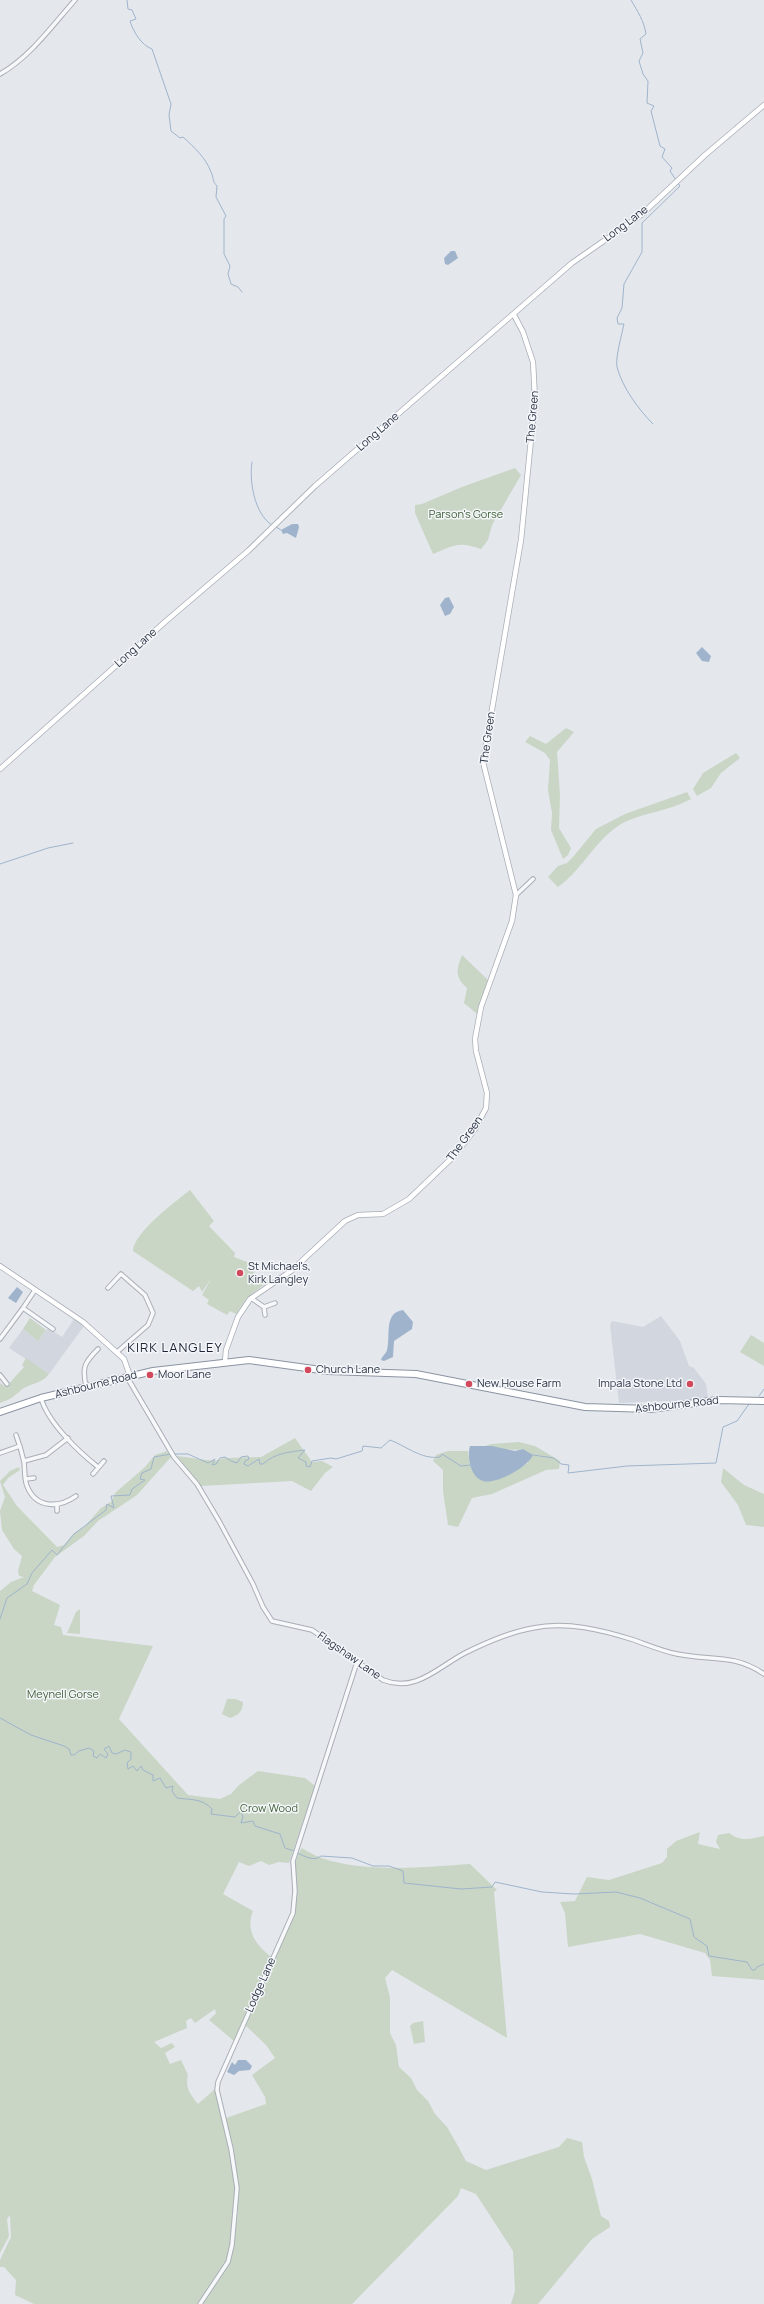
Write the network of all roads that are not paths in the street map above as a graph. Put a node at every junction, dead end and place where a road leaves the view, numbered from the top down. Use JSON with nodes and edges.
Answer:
{"nodes":[{"id":1,"x":75,"y":0,"type":"edge"},
{"id":2,"x":0,"y":74,"type":"edge"},
{"id":3,"x":764,"y":105,"type":"edge"},
{"id":4,"x":514,"y":315,"type":"junction"},
{"id":5,"x":0,"y":769,"type":"edge"},
{"id":6,"x":533,"y":879,"type":"dead end"},
{"id":7,"x":516,"y":895,"type":"junction"},
{"id":8,"x":0,"y":1266,"type":"edge"},
{"id":9,"x":108,"y":1288,"type":"dead end"},
{"id":10,"x":35,"y":1290,"type":"junction"},
{"id":11,"x":251,"y":1298,"type":"junction"},
{"id":12,"x":275,"y":1303,"type":"dead end"},
{"id":13,"x":264,"y":1307,"type":"junction"},
{"id":14,"x":23,"y":1308,"type":"junction"},
{"id":15,"x":265,"y":1315,"type":"dead end"},
{"id":16,"x":53,"y":1329,"type":"dead end"},
{"id":17,"x":0,"y":1339,"type":"edge"},
{"id":18,"x":98,"y":1349,"type":"dead end"},
{"id":19,"x":117,"y":1352,"type":"junction"},
{"id":20,"x":225,"y":1362,"type":"junction"},
{"id":21,"x":0,"y":1376,"type":"edge"},
{"id":22,"x":128,"y":1376,"type":"junction"},
{"id":23,"x":7,"y":1384,"type":"dead end"},
{"id":24,"x":86,"y":1387,"type":"junction"},
{"id":25,"x":41,"y":1398,"type":"junction"},
{"id":26,"x":764,"y":1401,"type":"edge"},
{"id":27,"x":0,"y":1412,"type":"edge"},
{"id":28,"x":16,"y":1434,"type":"dead end"},
{"id":29,"x":68,"y":1438,"type":"junction"},
{"id":30,"x":20,"y":1446,"type":"junction"},
{"id":31,"x":0,"y":1453,"type":"edge"},
{"id":32,"x":24,"y":1461,"type":"junction"},
{"id":33,"x":104,"y":1461,"type":"dead end"},
{"id":34,"x":98,"y":1467,"type":"junction"},
{"id":35,"x":93,"y":1474,"type":"dead end"},
{"id":36,"x":34,"y":1478,"type":"dead end"},
{"id":37,"x":26,"y":1479,"type":"junction"},
{"id":38,"x":76,"y":1496,"type":"dead end"},
{"id":39,"x":57,"y":1505,"type":"junction"},
{"id":40,"x":57,"y":1511,"type":"dead end"},
{"id":41,"x":357,"y":1662,"type":"junction"},
{"id":42,"x":764,"y":1674,"type":"edge"},
{"id":43,"x":200,"y":2304,"type":"edge"}],
"edges":[{"from":1,"to":2,"type":"street"},
{"from":3,"to":4,"type":"street","name":"Long Lane"},
{"from":4,"to":5,"type":"street","name":"Long Lane"},
{"from":4,"to":7,"type":"street","name":"The Green"},
{"from":6,"to":7,"type":"street"},
{"from":7,"to":11,"type":"street","name":"The Green"},
{"from":8,"to":10,"type":"street"},
{"from":9,"to":19,"type":"street"},
{"from":10,"to":14,"type":"street"},
{"from":10,"to":19,"type":"street"},
{"from":11,"to":13,"type":"street"},
{"from":11,"to":20,"type":"street"},
{"from":12,"to":13,"type":"street"},
{"from":13,"to":15,"type":"street"},
{"from":14,"to":16,"type":"street"},
{"from":14,"to":17,"type":"street"},
{"from":18,"to":24,"type":"street"},
{"from":19,"to":22,"type":"street"},
{"from":20,"to":22,"type":"highway","name":"Ashbourne Road"},
{"from":20,"to":26,"type":"highway","name":"Ashbourne Road"},
{"from":21,"to":23,"type":"street"},
{"from":22,"to":24,"type":"highway","name":"Ashbourne Road"},
{"from":22,"to":41,"type":"street","name":"Flagshaw Lane"},
{"from":24,"to":25,"type":"highway","name":"Ashbourne Road"},
{"from":25,"to":27,"type":"highway","name":"Ashbourne Road"},
{"from":25,"to":29,"type":"street"},
{"from":28,"to":30,"type":"street"},
{"from":29,"to":32,"type":"street"},
{"from":29,"to":34,"type":"street"},
{"from":30,"to":31,"type":"street"},
{"from":30,"to":32,"type":"street"},
{"from":32,"to":37,"type":"street"},
{"from":33,"to":34,"type":"street"},
{"from":34,"to":35,"type":"street"},
{"from":36,"to":37,"type":"street"},
{"from":37,"to":39,"type":"street"},
{"from":38,"to":39,"type":"street"},
{"from":39,"to":40,"type":"street"},
{"from":41,"to":42,"type":"street","name":"Flagshaw Lane"},
{"from":41,"to":43,"type":"street","name":"Lodge Lane"}]}
